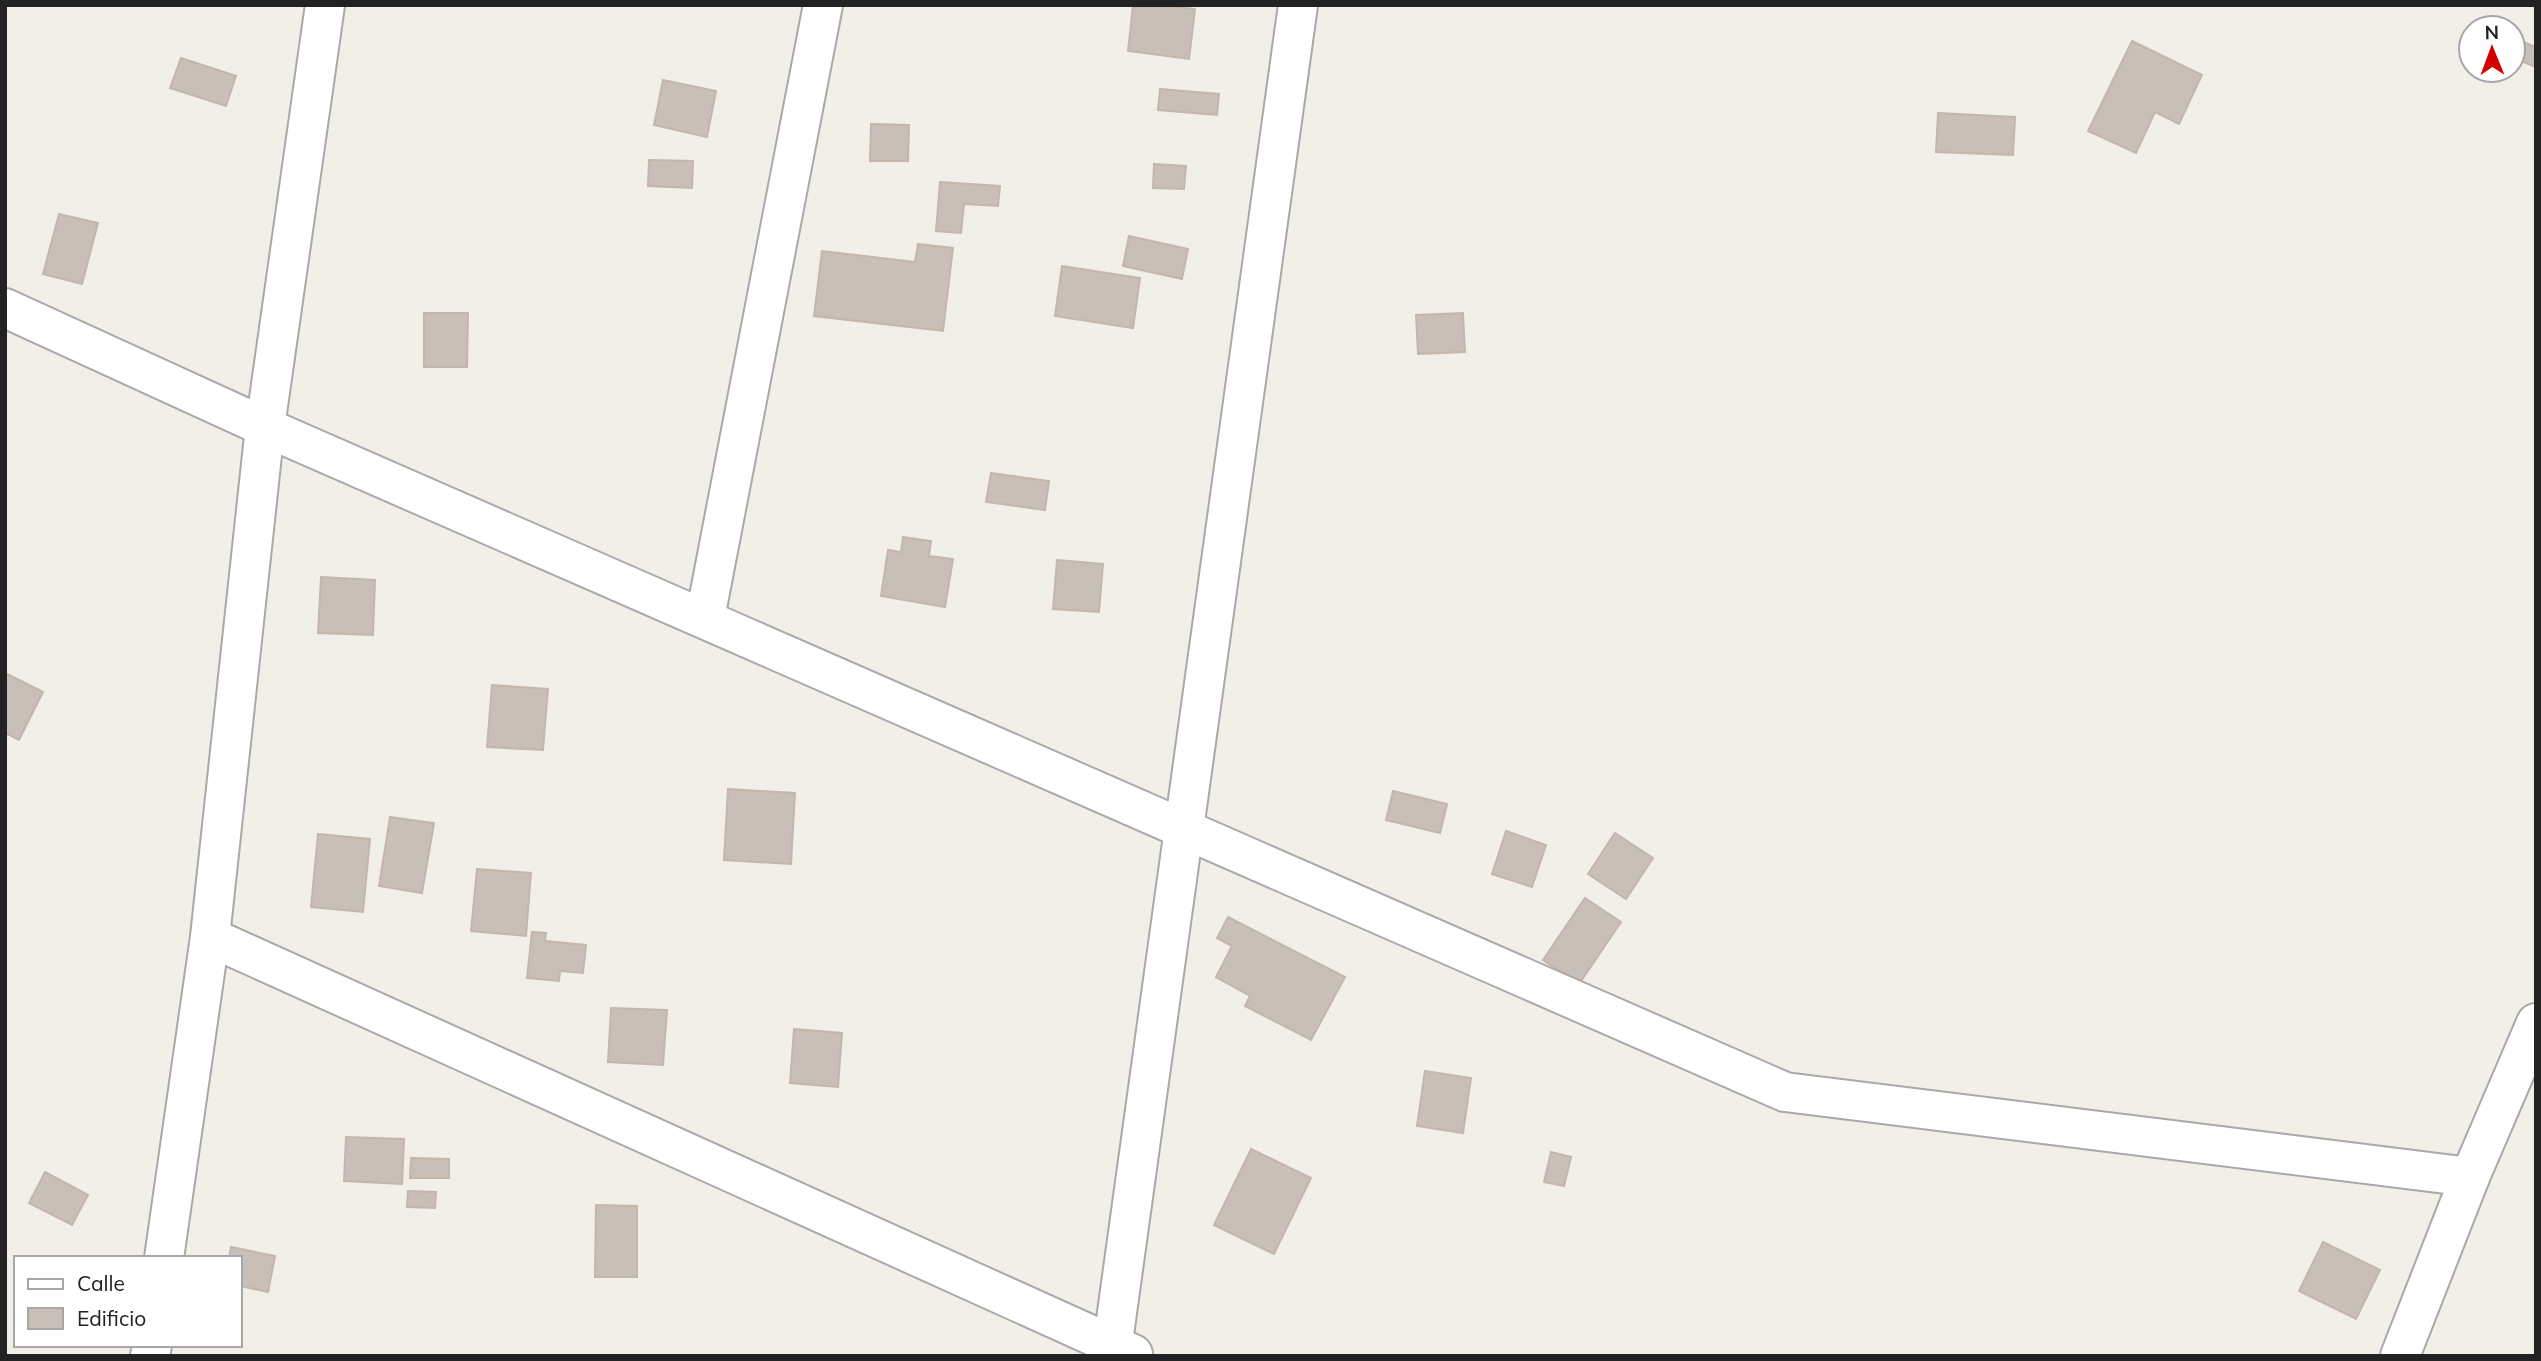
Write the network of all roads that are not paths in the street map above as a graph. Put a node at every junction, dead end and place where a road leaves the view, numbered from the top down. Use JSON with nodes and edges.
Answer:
{"nodes":[{"id":1,"x":325,"y":5,"type":"edge"},
{"id":2,"x":823,"y":5,"type":"edge"},
{"id":3,"x":1298,"y":5,"type":"edge"},
{"id":4,"x":5,"y":308,"type":"edge"},
{"id":5,"x":265,"y":427,"type":"junction"},
{"id":6,"x":705,"y":618,"type":"junction"},
{"id":7,"x":1184,"y":829,"type":"junction"},
{"id":8,"x":210,"y":937,"type":"junction"},
{"id":9,"x":2536,"y":1023,"type":"edge"},
{"id":10,"x":2470,"y":1178,"type":"junction"},
{"id":11,"x":164,"y":1256,"type":"edge"},
{"id":12,"x":1120,"y":1352,"type":"edge"},
{"id":13,"x":2400,"y":1356,"type":"edge"}],
"edges":[{"from":1,"to":5,"type":"street"},
{"from":2,"to":6,"type":"street"},
{"from":3,"to":7,"type":"street"},
{"from":4,"to":5,"type":"street"},
{"from":5,"to":6,"type":"street"},
{"from":5,"to":8,"type":"street"},
{"from":6,"to":7,"type":"street"},
{"from":7,"to":10,"type":"street"},
{"from":7,"to":12,"type":"street"},
{"from":8,"to":11,"type":"street"},
{"from":8,"to":12,"type":"street"},
{"from":9,"to":10,"type":"street"},
{"from":10,"to":13,"type":"street"}]}
